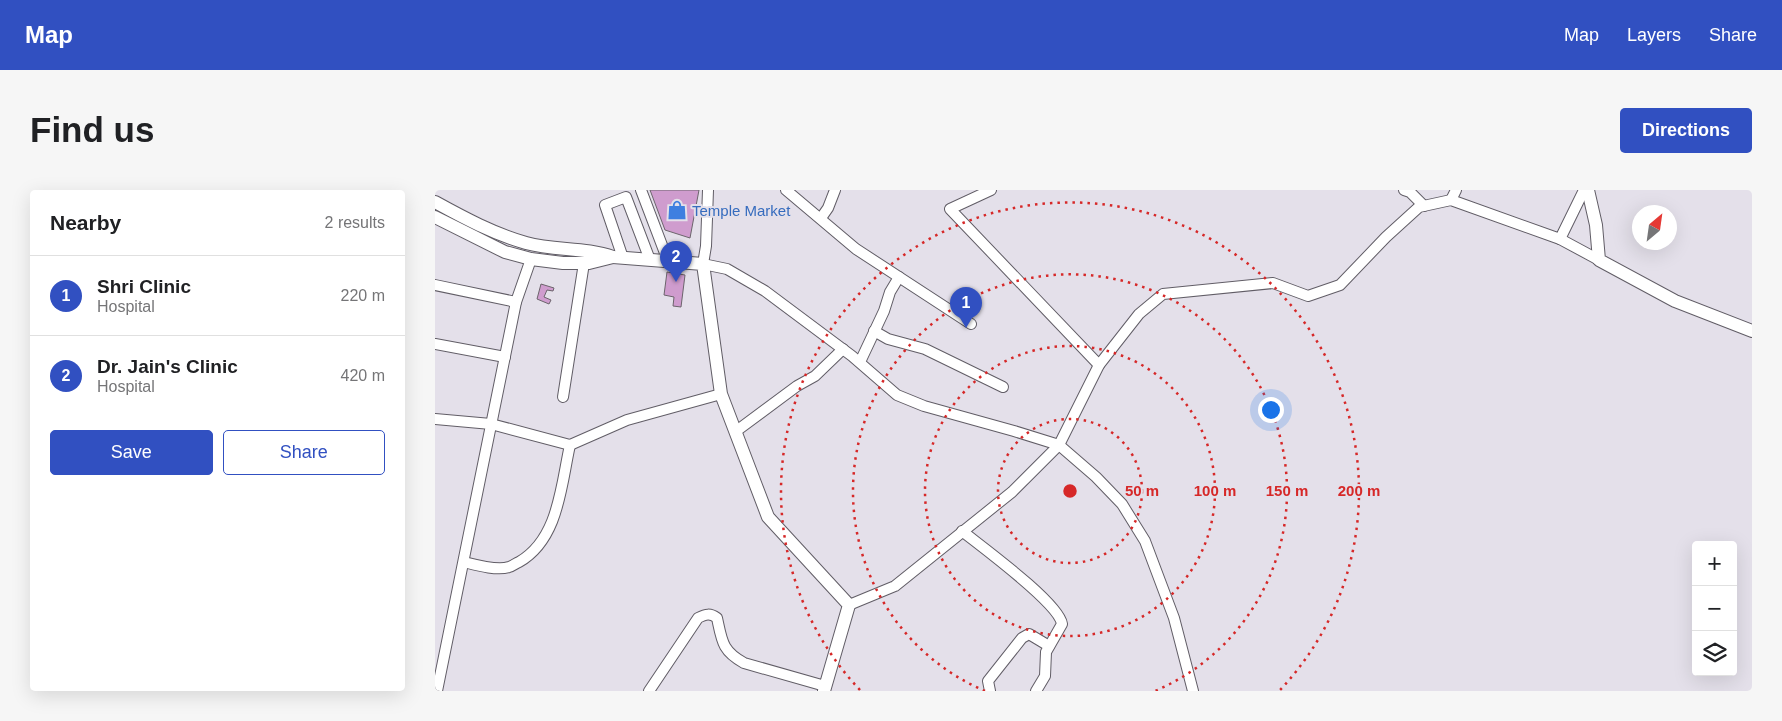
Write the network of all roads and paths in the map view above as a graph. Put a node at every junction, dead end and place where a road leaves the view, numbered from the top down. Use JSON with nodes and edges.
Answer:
{"nodes":[{"id":1,"x":641,"y":190,"type":"edge"},
{"id":2,"x":708,"y":190,"type":"edge"},
{"id":3,"x":786,"y":190,"type":"edge"},
{"id":4,"x":835,"y":190,"type":"edge"},
{"id":5,"x":991,"y":190,"type":"edge"},
{"id":6,"x":1404,"y":190,"type":"edge"},
{"id":7,"x":1456,"y":190,"type":"edge"},
{"id":8,"x":1584,"y":190,"type":"edge"},
{"id":9,"x":1588,"y":190,"type":"edge"},
{"id":10,"x":1451,"y":200,"type":"junction"},
{"id":11,"x":435,"y":202,"type":"edge"},
{"id":12,"x":1424,"y":206,"type":"junction"},
{"id":13,"x":435,"y":217,"type":"edge"},
{"id":14,"x":821,"y":218,"type":"junction"},
{"id":15,"x":1560,"y":239,"type":"junction"},
{"id":16,"x":618,"y":258,"type":"junction"},
{"id":17,"x":531,"y":259,"type":"junction"},
{"id":18,"x":650,"y":260,"type":"junction"},
{"id":19,"x":1599,"y":260,"type":"junction"},
{"id":20,"x":668,"y":261,"type":"junction"},
{"id":21,"x":585,"y":263,"type":"junction"},
{"id":22,"x":703,"y":264,"type":"junction"},
{"id":23,"x":899,"y":277,"type":"junction"},
{"id":24,"x":435,"y":285,"type":"edge"},
{"id":25,"x":516,"y":302,"type":"junction"},
{"id":26,"x":971,"y":324,"type":"dead end"},
{"id":27,"x":874,"y":331,"type":"junction"},
{"id":28,"x":1752,"y":331,"type":"edge"},
{"id":29,"x":435,"y":344,"type":"edge"},
{"id":30,"x":843,"y":349,"type":"junction"},
{"id":31,"x":505,"y":357,"type":"junction"},
{"id":32,"x":860,"y":362,"type":"junction"},
{"id":33,"x":1099,"y":365,"type":"junction"},
{"id":34,"x":1003,"y":387,"type":"dead end"},
{"id":35,"x":721,"y":394,"type":"junction"},
{"id":36,"x":563,"y":397,"type":"dead end"},
{"id":37,"x":435,"y":419,"type":"edge"},
{"id":38,"x":491,"y":424,"type":"junction"},
{"id":39,"x":735,"y":432,"type":"junction"},
{"id":40,"x":570,"y":445,"type":"junction"},
{"id":41,"x":1059,"y":445,"type":"junction"},
{"id":42,"x":962,"y":532,"type":"junction"},
{"id":43,"x":464,"y":562,"type":"junction"},
{"id":44,"x":849,"y":605,"type":"junction"},
{"id":45,"x":1049,"y":646,"type":"junction"},
{"id":46,"x":437,"y":684,"type":"edge"},
{"id":47,"x":824,"y":688,"type":"edge"},
{"id":48,"x":649,"y":691,"type":"edge"},
{"id":49,"x":989,"y":691,"type":"edge"},
{"id":50,"x":1036,"y":691,"type":"edge"},
{"id":51,"x":1193,"y":691,"type":"edge"}],
"edges":[{"from":1,"to":20,"type":"street"},
{"from":2,"to":22,"type":"street"},
{"from":3,"to":14,"type":"street"},
{"from":4,"to":14,"type":"street"},
{"from":5,"to":33,"type":"street"},
{"from":6,"to":12,"type":"street"},
{"from":7,"to":10,"type":"street"},
{"from":8,"to":15,"type":"street"},
{"from":9,"to":19,"type":"main road"},
{"from":10,"to":12,"type":"street"},
{"from":10,"to":15,"type":"street"},
{"from":11,"to":16,"type":"main road"},
{"from":12,"to":33,"type":"street"},
{"from":13,"to":17,"type":"main road"},
{"from":14,"to":23,"type":"street"},
{"from":15,"to":19,"type":"street"},
{"from":16,"to":18,"type":"main road"},
{"from":16,"to":18,"type":"street"},
{"from":16,"to":21,"type":"main road"},
{"from":17,"to":21,"type":"main road"},
{"from":17,"to":25,"type":"street"},
{"from":18,"to":20,"type":"main road"},
{"from":19,"to":28,"type":"main road"},
{"from":20,"to":22,"type":"main road"},
{"from":21,"to":36,"type":"street"},
{"from":22,"to":30,"type":"street"},
{"from":22,"to":35,"type":"main road"},
{"from":23,"to":26,"type":"street"},
{"from":23,"to":27,"type":"street"},
{"from":24,"to":25,"type":"street"},
{"from":25,"to":31,"type":"street"},
{"from":27,"to":32,"type":"street"},
{"from":27,"to":34,"type":"street"},
{"from":29,"to":31,"type":"street"},
{"from":30,"to":32,"type":"street"},
{"from":30,"to":39,"type":"street"},
{"from":31,"to":38,"type":"street"},
{"from":32,"to":41,"type":"street"},
{"from":33,"to":41,"type":"street"},
{"from":35,"to":39,"type":"main road"},
{"from":35,"to":40,"type":"street"},
{"from":37,"to":38,"type":"street"},
{"from":38,"to":40,"type":"street"},
{"from":38,"to":43,"type":"street"},
{"from":39,"to":44,"type":"main road"},
{"from":40,"to":43,"type":"street"},
{"from":41,"to":42,"type":"street"},
{"from":41,"to":51,"type":"street"},
{"from":42,"to":44,"type":"street"},
{"from":42,"to":45,"type":"street"},
{"from":43,"to":46,"type":"street"},
{"from":44,"to":47,"type":"main road"},
{"from":45,"to":49,"type":"street"},
{"from":45,"to":50,"type":"street"},
{"from":47,"to":48,"type":"street"}]}
